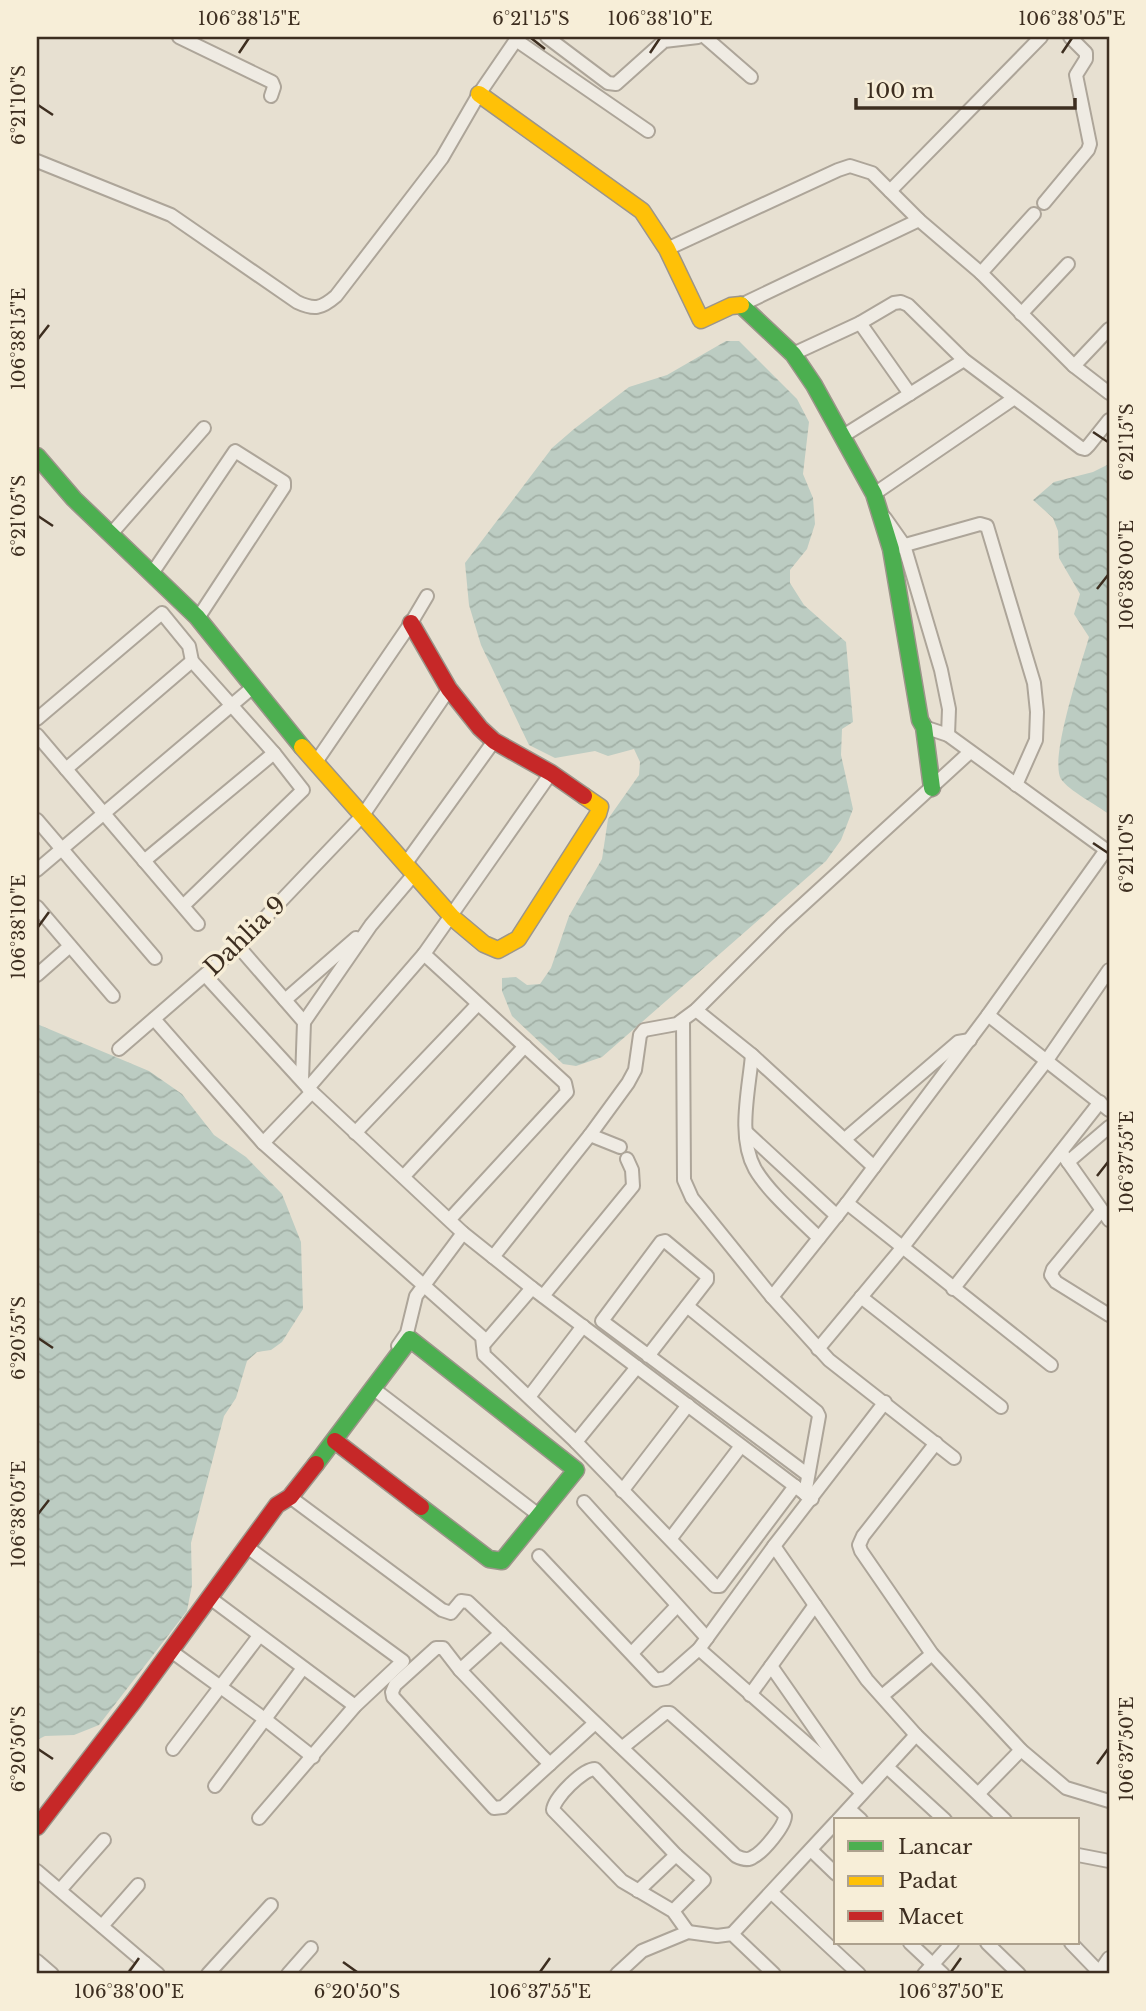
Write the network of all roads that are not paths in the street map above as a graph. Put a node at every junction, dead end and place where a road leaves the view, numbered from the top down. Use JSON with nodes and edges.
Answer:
{"nodes":[{"id":1,"x":179,"y":37,"type":"edge"},
{"id":2,"x":547,"y":37,"type":"edge"},
{"id":3,"x":698,"y":37,"type":"edge"},
{"id":4,"x":705,"y":37,"type":"edge"},
{"id":5,"x":1041,"y":37,"type":"edge"},
{"id":6,"x":1070,"y":37,"type":"edge"},
{"id":7,"x":517,"y":38,"type":"edge"},
{"id":8,"x":751,"y":78,"type":"dead end"},
{"id":9,"x":479,"y":94,"type":"junction"},
{"id":10,"x":271,"y":96,"type":"dead end"},
{"id":11,"x":648,"y":131,"type":"dead end"},
{"id":12,"x":37,"y":161,"type":"edge"},
{"id":13,"x":890,"y":191,"type":"junction"},
{"id":14,"x":1044,"y":204,"type":"dead end"},
{"id":15,"x":1034,"y":214,"type":"dead end"},
{"id":16,"x":919,"y":220,"type":"junction"},
{"id":17,"x":667,"y":249,"type":"junction"},
{"id":18,"x":1068,"y":264,"type":"dead end"},
{"id":19,"x":981,"y":273,"type":"junction"},
{"id":20,"x":741,"y":306,"type":"junction"},
{"id":21,"x":1021,"y":314,"type":"junction"},
{"id":22,"x":860,"y":323,"type":"junction"},
{"id":23,"x":1109,"y":329,"type":"edge"},
{"id":24,"x":793,"y":354,"type":"junction"},
{"id":25,"x":964,"y":360,"type":"junction"},
{"id":26,"x":1074,"y":366,"type":"junction"},
{"id":27,"x":1109,"y":393,"type":"edge"},
{"id":28,"x":910,"y":394,"type":"junction"},
{"id":29,"x":1013,"y":399,"type":"junction"},
{"id":30,"x":1109,"y":420,"type":"edge"},
{"id":31,"x":204,"y":428,"type":"dead end"},
{"id":32,"x":843,"y":436,"type":"junction"},
{"id":33,"x":37,"y":456,"type":"edge"},
{"id":34,"x":876,"y":502,"type":"junction"},
{"id":35,"x":111,"y":534,"type":"junction"},
{"id":36,"x":897,"y":547,"type":"junction"},
{"id":37,"x":153,"y":572,"type":"junction"},
{"id":38,"x":427,"y":596,"type":"dead end"},
{"id":39,"x":198,"y":618,"type":"junction"},
{"id":40,"x":411,"y":623,"type":"junction"},
{"id":41,"x":192,"y":661,"type":"junction"},
{"id":42,"x":253,"y":687,"type":"junction"},
{"id":43,"x":449,"y":689,"type":"junction"},
{"id":44,"x":231,"y":705,"type":"junction"},
{"id":45,"x":37,"y":719,"type":"edge"},
{"id":46,"x":924,"y":727,"type":"junction"},
{"id":47,"x":37,"y":735,"type":"edge"},
{"id":48,"x":948,"y":735,"type":"junction"},
{"id":49,"x":494,"y":741,"type":"junction"},
{"id":50,"x":970,"y":752,"type":"junction"},
{"id":51,"x":274,"y":753,"type":"junction"},
{"id":52,"x":316,"y":762,"type":"junction"},
{"id":53,"x":66,"y":769,"type":"junction"},
{"id":54,"x":551,"y":773,"type":"junction"},
{"id":55,"x":1016,"y":785,"type":"junction"},
{"id":56,"x":932,"y":788,"type":"junction"},
{"id":57,"x":104,"y":813,"type":"junction"},
{"id":58,"x":363,"y":815,"type":"junction"},
{"id":59,"x":37,"y":821,"type":"edge"},
{"id":60,"x":61,"y":849,"type":"junction"},
{"id":61,"x":1108,"y":851,"type":"edge"},
{"id":62,"x":144,"y":861,"type":"junction"},
{"id":63,"x":411,"y":868,"type":"junction"},
{"id":64,"x":37,"y":870,"type":"edge"},
{"id":65,"x":183,"y":906,"type":"junction"},
{"id":66,"x":37,"y":907,"type":"edge"},
{"id":67,"x":451,"y":918,"type":"junction"},
{"id":68,"x":198,"y":924,"type":"dead end"},
{"id":69,"x":371,"y":925,"type":"junction"},
{"id":70,"x":71,"y":946,"type":"junction"},
{"id":71,"x":238,"y":946,"type":"junction"},
{"id":72,"x":424,"y":954,"type":"junction"},
{"id":73,"x":155,"y":958,"type":"dead end"},
{"id":74,"x":1109,"y":970,"type":"edge"},
{"id":75,"x":37,"y":975,"type":"edge"},
{"id":76,"x":205,"y":975,"type":"junction"},
{"id":77,"x":113,"y":996,"type":"dead end"},
{"id":78,"x":285,"y":1000,"type":"junction"},
{"id":79,"x":478,"y":1003,"type":"junction"},
{"id":80,"x":696,"y":1010,"type":"junction"},
{"id":81,"x":988,"y":1016,"type":"junction"},
{"id":82,"x":154,"y":1019,"type":"junction"},
{"id":83,"x":682,"y":1021,"type":"junction"},
{"id":84,"x":304,"y":1023,"type":"junction"},
{"id":85,"x":970,"y":1040,"type":"junction"},
{"id":86,"x":524,"y":1046,"type":"junction"},
{"id":87,"x":119,"y":1049,"type":"dead end"},
{"id":88,"x":752,"y":1055,"type":"junction"},
{"id":89,"x":1047,"y":1060,"type":"junction"},
{"id":90,"x":307,"y":1087,"type":"junction"},
{"id":91,"x":1105,"y":1106,"type":"edge"},
{"id":92,"x":1109,"y":1128,"type":"edge"},
{"id":93,"x":746,"y":1132,"type":"junction"},
{"id":94,"x":355,"y":1133,"type":"junction"},
{"id":95,"x":590,"y":1135,"type":"junction"},
{"id":96,"x":845,"y":1139,"type":"junction"},
{"id":97,"x":262,"y":1143,"type":"junction"},
{"id":98,"x":620,"y":1147,"type":"dead end"},
{"id":99,"x":1065,"y":1157,"type":"junction"},
{"id":100,"x":627,"y":1159,"type":"dead end"},
{"id":101,"x":874,"y":1167,"type":"junction"},
{"id":102,"x":404,"y":1176,"type":"junction"},
{"id":103,"x":848,"y":1203,"type":"junction"},
{"id":104,"x":837,"y":1216,"type":"junction"},
{"id":105,"x":1105,"y":1216,"type":"edge"},
{"id":106,"x":450,"y":1219,"type":"junction"},
{"id":107,"x":463,"y":1233,"type":"junction"},
{"id":108,"x":819,"y":1238,"type":"junction"},
{"id":109,"x":902,"y":1248,"type":"junction"},
{"id":110,"x":493,"y":1257,"type":"junction"},
{"id":111,"x":422,"y":1285,"type":"junction"},
{"id":112,"x":532,"y":1288,"type":"junction"},
{"id":113,"x":953,"y":1289,"type":"junction"},
{"id":114,"x":543,"y":1296,"type":"junction"},
{"id":115,"x":772,"y":1297,"type":"junction"},
{"id":116,"x":860,"y":1297,"type":"junction"},
{"id":117,"x":687,"y":1306,"type":"junction"},
{"id":118,"x":1109,"y":1315,"type":"edge"},
{"id":119,"x":583,"y":1326,"type":"junction"},
{"id":120,"x":484,"y":1344,"type":"junction"},
{"id":121,"x":818,"y":1349,"type":"junction"},
{"id":122,"x":648,"y":1356,"type":"junction"},
{"id":123,"x":1051,"y":1365,"type":"dead end"},
{"id":124,"x":637,"y":1367,"type":"junction"},
{"id":125,"x":374,"y":1389,"type":"junction"},
{"id":126,"x":529,"y":1397,"type":"junction"},
{"id":127,"x":885,"y":1402,"type":"junction"},
{"id":128,"x":688,"y":1405,"type":"junction"},
{"id":129,"x":1001,"y":1408,"type":"dead end"},
{"id":130,"x":335,"y":1441,"type":"junction"},
{"id":131,"x":576,"y":1443,"type":"junction"},
{"id":132,"x":936,"y":1443,"type":"junction"},
{"id":133,"x":741,"y":1446,"type":"junction"},
{"id":134,"x":954,"y":1458,"type":"dead end"},
{"id":135,"x":808,"y":1475,"type":"junction"},
{"id":136,"x":295,"y":1491,"type":"junction"},
{"id":137,"x":622,"y":1491,"type":"junction"},
{"id":138,"x":804,"y":1493,"type":"junction"},
{"id":139,"x":584,"y":1502,"type":"dead end"},
{"id":140,"x":540,"y":1516,"type":"junction"},
{"id":141,"x":671,"y":1538,"type":"junction"},
{"id":142,"x":774,"y":1546,"type":"junction"},
{"id":143,"x":247,"y":1547,"type":"junction"},
{"id":144,"x":539,"y":1556,"type":"dead end"},
{"id":145,"x":210,"y":1598,"type":"junction"},
{"id":146,"x":815,"y":1605,"type":"junction"},
{"id":147,"x":677,"y":1606,"type":"junction"},
{"id":148,"x":501,"y":1633,"type":"junction"},
{"id":149,"x":259,"y":1636,"type":"junction"},
{"id":150,"x":703,"y":1643,"type":"junction"},
{"id":151,"x":171,"y":1651,"type":"junction"},
{"id":152,"x":632,"y":1653,"type":"junction"},
{"id":153,"x":932,"y":1654,"type":"junction"},
{"id":154,"x":771,"y":1666,"type":"junction"},
{"id":155,"x":303,"y":1668,"type":"junction"},
{"id":156,"x":460,"y":1670,"type":"junction"},
{"id":157,"x":221,"y":1688,"type":"junction"},
{"id":158,"x":750,"y":1695,"type":"junction"},
{"id":159,"x":882,"y":1696,"type":"junction"},
{"id":160,"x":355,"y":1706,"type":"junction"},
{"id":161,"x":266,"y":1720,"type":"junction"},
{"id":162,"x":595,"y":1723,"type":"junction"},
{"id":163,"x":915,"y":1735,"type":"junction"},
{"id":164,"x":623,"y":1747,"type":"junction"},
{"id":165,"x":173,"y":1749,"type":"dead end"},
{"id":166,"x":1021,"y":1750,"type":"junction"},
{"id":167,"x":313,"y":1757,"type":"junction"},
{"id":168,"x":551,"y":1764,"type":"junction"},
{"id":169,"x":887,"y":1767,"type":"junction"},
{"id":170,"x":215,"y":1786,"type":"dead end"},
{"id":171,"x":858,"y":1789,"type":"junction"},
{"id":172,"x":979,"y":1793,"type":"junction"},
{"id":173,"x":1109,"y":1801,"type":"edge"},
{"id":174,"x":849,"y":1808,"type":"junction"},
{"id":175,"x":259,"y":1818,"type":"dead end"},
{"id":176,"x":840,"y":1818,"type":"edge"},
{"id":177,"x":859,"y":1818,"type":"edge"},
{"id":178,"x":942,"y":1818,"type":"edge"},
{"id":179,"x":1003,"y":1818,"type":"edge"},
{"id":180,"x":834,"y":1824,"type":"edge"},
{"id":181,"x":37,"y":1827,"type":"edge"},
{"id":182,"x":104,"y":1840,"type":"dead end"},
{"id":183,"x":811,"y":1850,"type":"junction"},
{"id":184,"x":676,"y":1855,"type":"junction"},
{"id":185,"x":1080,"y":1855,"type":"edge"},
{"id":186,"x":1109,"y":1861,"type":"edge"},
{"id":187,"x":37,"y":1871,"type":"edge"},
{"id":188,"x":834,"y":1872,"type":"edge"},
{"id":189,"x":138,"y":1885,"type":"dead end"},
{"id":190,"x":60,"y":1890,"type":"junction"},
{"id":191,"x":638,"y":1891,"type":"junction"},
{"id":192,"x":772,"y":1893,"type":"junction"},
{"id":193,"x":271,"y":1905,"type":"dead end"},
{"id":194,"x":673,"y":1910,"type":"junction"},
{"id":195,"x":102,"y":1926,"type":"junction"},
{"id":196,"x":688,"y":1932,"type":"junction"},
{"id":197,"x":732,"y":1934,"type":"junction"},
{"id":198,"x":910,"y":1944,"type":"edge"},
{"id":199,"x":952,"y":1944,"type":"edge"},
{"id":200,"x":988,"y":1944,"type":"edge"},
{"id":201,"x":1072,"y":1944,"type":"edge"},
{"id":202,"x":311,"y":1948,"type":"dead end"},
{"id":203,"x":1109,"y":1958,"type":"edge"},
{"id":204,"x":37,"y":1961,"type":"edge"},
{"id":205,"x":145,"y":1963,"type":"junction"},
{"id":206,"x":933,"y":1971,"type":"edge"},
{"id":207,"x":1098,"y":1973,"type":"edge"},
{"id":208,"x":52,"y":1974,"type":"edge"},
{"id":209,"x":135,"y":1974,"type":"edge"},
{"id":210,"x":158,"y":1974,"type":"edge"},
{"id":211,"x":208,"y":1974,"type":"edge"},
{"id":212,"x":288,"y":1974,"type":"edge"},
{"id":213,"x":617,"y":1974,"type":"edge"},
{"id":214,"x":774,"y":1974,"type":"edge"},
{"id":215,"x":859,"y":1974,"type":"edge"},
{"id":216,"x":1019,"y":1974,"type":"edge"}],
"edges":[{"from":1,"to":10,"type":"street"},
{"from":2,"to":3,"type":"street"},
{"from":4,"to":8,"type":"street"},
{"from":5,"to":13,"type":"street"},
{"from":6,"to":14,"type":"street"},
{"from":7,"to":9,"type":"street"},
{"from":7,"to":11,"type":"street"},
{"from":9,"to":12,"type":"street"},
{"from":9,"to":17,"type":"street"},
{"from":13,"to":16,"type":"street"},
{"from":13,"to":17,"type":"street"},
{"from":15,"to":19,"type":"street"},
{"from":16,"to":19,"type":"street"},
{"from":16,"to":20,"type":"street"},
{"from":17,"to":20,"type":"street"},
{"from":18,"to":21,"type":"street"},
{"from":19,"to":21,"type":"street"},
{"from":20,"to":24,"type":"street"},
{"from":21,"to":26,"type":"street"},
{"from":22,"to":24,"type":"street"},
{"from":22,"to":25,"type":"street"},
{"from":22,"to":28,"type":"street"},
{"from":23,"to":26,"type":"street"},
{"from":24,"to":32,"type":"street"},
{"from":25,"to":28,"type":"street"},
{"from":25,"to":29,"type":"street"},
{"from":26,"to":27,"type":"street"},
{"from":28,"to":32,"type":"street"},
{"from":29,"to":30,"type":"street"},
{"from":29,"to":34,"type":"street"},
{"from":31,"to":35,"type":"street"},
{"from":32,"to":34,"type":"street"},
{"from":33,"to":35,"type":"street"},
{"from":34,"to":36,"type":"street"},
{"from":35,"to":37,"type":"street"},
{"from":36,"to":46,"type":"street"},
{"from":36,"to":48,"type":"street"},
{"from":36,"to":55,"type":"street"},
{"from":37,"to":39,"type":"street"},
{"from":37,"to":39,"type":"street"},
{"from":38,"to":40,"type":"street"},
{"from":39,"to":42,"type":"street"},
{"from":40,"to":43,"type":"street"},
{"from":40,"to":52,"type":"street"},
{"from":41,"to":44,"type":"street"},
{"from":41,"to":45,"type":"street"},
{"from":41,"to":53,"type":"street"},
{"from":42,"to":44,"type":"street"},
{"from":42,"to":52,"type":"street"},
{"from":43,"to":49,"type":"street"},
{"from":43,"to":58,"type":"street","name":"Dahlia 9"},
{"from":44,"to":51,"type":"street"},
{"from":44,"to":57,"type":"street"},
{"from":46,"to":48,"type":"street"},
{"from":46,"to":56,"type":"street"},
{"from":47,"to":53,"type":"street"},
{"from":48,"to":50,"type":"street"},
{"from":49,"to":54,"type":"street"},
{"from":49,"to":63,"type":"street"},
{"from":50,"to":55,"type":"street"},
{"from":50,"to":56,"type":"street"},
{"from":51,"to":62,"type":"street"},
{"from":51,"to":65,"type":"street"},
{"from":52,"to":58,"type":"street"},
{"from":53,"to":57,"type":"street"},
{"from":54,"to":67,"type":"street"},
{"from":54,"to":67,"type":"street"},
{"from":55,"to":61,"type":"street"},
{"from":56,"to":80,"type":"street"},
{"from":57,"to":60,"type":"street"},
{"from":57,"to":62,"type":"street"},
{"from":58,"to":63,"type":"street"},
{"from":58,"to":71,"type":"street","name":"Dahlia 9"},
{"from":59,"to":60,"type":"street"},
{"from":60,"to":64,"type":"street"},
{"from":60,"to":73,"type":"street"},
{"from":61,"to":81,"type":"street"},
{"from":62,"to":65,"type":"street"},
{"from":63,"to":67,"type":"street"},
{"from":63,"to":69,"type":"street"},
{"from":65,"to":68,"type":"street"},
{"from":66,"to":70,"type":"street"},
{"from":67,"to":72,"type":"street"},
{"from":69,"to":78,"type":"street"},
{"from":69,"to":84,"type":"street"},
{"from":70,"to":75,"type":"street"},
{"from":70,"to":77,"type":"street"},
{"from":71,"to":76,"type":"street","name":"Dahlia 9"},
{"from":71,"to":78,"type":"street"},
{"from":72,"to":79,"type":"street"},
{"from":72,"to":90,"type":"street"},
{"from":74,"to":89,"type":"street"},
{"from":76,"to":82,"type":"street","name":"Dahlia 9"},
{"from":76,"to":90,"type":"street"},
{"from":78,"to":84,"type":"street"},
{"from":79,"to":86,"type":"street"},
{"from":79,"to":94,"type":"street"},
{"from":80,"to":83,"type":"street"},
{"from":80,"to":88,"type":"street"},
{"from":81,"to":85,"type":"street"},
{"from":81,"to":89,"type":"street"},
{"from":82,"to":87,"type":"street","name":"Dahlia 9"},
{"from":82,"to":97,"type":"street"},
{"from":83,"to":95,"type":"street"},
{"from":83,"to":115,"type":"street"},
{"from":84,"to":90,"type":"street"},
{"from":85,"to":96,"type":"street"},
{"from":85,"to":101,"type":"street"},
{"from":86,"to":102,"type":"street"},
{"from":86,"to":106,"type":"street"},
{"from":88,"to":93,"type":"street"},
{"from":88,"to":96,"type":"street"},
{"from":89,"to":91,"type":"street"},
{"from":89,"to":109,"type":"street"},
{"from":90,"to":94,"type":"street"},
{"from":90,"to":97,"type":"street"},
{"from":91,"to":99,"type":"street"},
{"from":92,"to":99,"type":"street"},
{"from":93,"to":104,"type":"street"},
{"from":93,"to":108,"type":"street"},
{"from":94,"to":102,"type":"street"},
{"from":95,"to":98,"type":"street"},
{"from":95,"to":110,"type":"street"},
{"from":96,"to":101,"type":"street"},
{"from":97,"to":111,"type":"street"},
{"from":99,"to":105,"type":"street"},
{"from":99,"to":113,"type":"street"},
{"from":100,"to":114,"type":"street"},
{"from":101,"to":103,"type":"street"},
{"from":102,"to":106,"type":"street"},
{"from":103,"to":104,"type":"street"},
{"from":103,"to":109,"type":"street"},
{"from":104,"to":108,"type":"street"},
{"from":105,"to":118,"type":"street"},
{"from":106,"to":107,"type":"street"},
{"from":107,"to":110,"type":"street"},
{"from":107,"to":111,"type":"street"},
{"from":108,"to":115,"type":"street"},
{"from":109,"to":113,"type":"street"},
{"from":109,"to":116,"type":"street"},
{"from":110,"to":112,"type":"street"},
{"from":111,"to":120,"type":"street"},
{"from":111,"to":136,"type":"street"},
{"from":112,"to":114,"type":"street"},
{"from":112,"to":120,"type":"street"},
{"from":113,"to":123,"type":"street"},
{"from":114,"to":119,"type":"street"},
{"from":115,"to":121,"type":"street"},
{"from":116,"to":121,"type":"street"},
{"from":116,"to":129,"type":"street"},
{"from":117,"to":122,"type":"street"},
{"from":117,"to":122,"type":"street"},
{"from":117,"to":135,"type":"street"},
{"from":119,"to":124,"type":"street"},
{"from":119,"to":126,"type":"street"},
{"from":120,"to":126,"type":"street"},
{"from":121,"to":127,"type":"street"},
{"from":122,"to":135,"type":"street"},
{"from":124,"to":128,"type":"street"},
{"from":124,"to":131,"type":"street"},
{"from":125,"to":130,"type":"street"},
{"from":125,"to":140,"type":"street"},
{"from":125,"to":140,"type":"street"},
{"from":126,"to":131,"type":"street"},
{"from":127,"to":132,"type":"street"},
{"from":127,"to":138,"type":"street"},
{"from":128,"to":133,"type":"street"},
{"from":128,"to":137,"type":"street"},
{"from":130,"to":136,"type":"street"},
{"from":130,"to":140,"type":"street"},
{"from":131,"to":137,"type":"street"},
{"from":132,"to":134,"type":"street"},
{"from":132,"to":153,"type":"street"},
{"from":133,"to":138,"type":"street"},
{"from":133,"to":141,"type":"street"},
{"from":135,"to":138,"type":"street"},
{"from":136,"to":143,"type":"street"},
{"from":136,"to":148,"type":"street"},
{"from":137,"to":141,"type":"street"},
{"from":138,"to":141,"type":"street"},
{"from":138,"to":142,"type":"street"},
{"from":139,"to":147,"type":"street"},
{"from":142,"to":146,"type":"street"},
{"from":142,"to":150,"type":"street"},
{"from":143,"to":145,"type":"street"},
{"from":143,"to":160,"type":"street"},
{"from":144,"to":152,"type":"street"},
{"from":145,"to":149,"type":"street"},
{"from":145,"to":151,"type":"street"},
{"from":146,"to":154,"type":"street"},
{"from":146,"to":159,"type":"street"},
{"from":147,"to":150,"type":"street"},
{"from":147,"to":152,"type":"street"},
{"from":148,"to":156,"type":"street"},
{"from":148,"to":162,"type":"street"},
{"from":149,"to":155,"type":"street"},
{"from":149,"to":157,"type":"street"},
{"from":150,"to":152,"type":"street"},
{"from":150,"to":158,"type":"street"},
{"from":151,"to":157,"type":"street"},
{"from":151,"to":181,"type":"street"},
{"from":153,"to":159,"type":"street"},
{"from":153,"to":166,"type":"street"},
{"from":154,"to":158,"type":"street"},
{"from":154,"to":171,"type":"street"},
{"from":155,"to":160,"type":"street"},
{"from":155,"to":161,"type":"street"},
{"from":156,"to":168,"type":"street"},
{"from":156,"to":168,"type":"street"},
{"from":157,"to":161,"type":"street"},
{"from":157,"to":165,"type":"street"},
{"from":158,"to":171,"type":"street"},
{"from":159,"to":163,"type":"street"},
{"from":160,"to":167,"type":"street"},
{"from":161,"to":167,"type":"street"},
{"from":161,"to":170,"type":"street"},
{"from":162,"to":164,"type":"street"},
{"from":162,"to":168,"type":"street"},
{"from":163,"to":169,"type":"street"},
{"from":163,"to":172,"type":"street"},
{"from":164,"to":164,"type":"street"},
{"from":166,"to":172,"type":"street"},
{"from":166,"to":173,"type":"street"},
{"from":167,"to":175,"type":"street"},
{"from":169,"to":171,"type":"street"},
{"from":169,"to":178,"type":"street"},
{"from":171,"to":174,"type":"street"},
{"from":172,"to":179,"type":"street"},
{"from":174,"to":176,"type":"street"},
{"from":174,"to":177,"type":"street"},
{"from":180,"to":183,"type":"street"},
{"from":182,"to":190,"type":"street"},
{"from":183,"to":188,"type":"street"},
{"from":183,"to":192,"type":"street"},
{"from":184,"to":191,"type":"street"},
{"from":184,"to":191,"type":"street"},
{"from":184,"to":194,"type":"street"},
{"from":185,"to":186,"type":"street"},
{"from":187,"to":190,"type":"street"},
{"from":189,"to":195,"type":"street"},
{"from":190,"to":195,"type":"street"},
{"from":191,"to":194,"type":"street"},
{"from":192,"to":197,"type":"street"},
{"from":192,"to":215,"type":"street"},
{"from":193,"to":211,"type":"street"},
{"from":194,"to":196,"type":"street"},
{"from":195,"to":205,"type":"street"},
{"from":196,"to":197,"type":"street"},
{"from":196,"to":213,"type":"street"},
{"from":197,"to":214,"type":"street"},
{"from":198,"to":206,"type":"street"},
{"from":199,"to":206,"type":"street"},
{"from":200,"to":216,"type":"street"},
{"from":201,"to":207,"type":"street"},
{"from":202,"to":212,"type":"street"},
{"from":203,"to":207,"type":"street"},
{"from":204,"to":208,"type":"street"},
{"from":205,"to":209,"type":"street"},
{"from":205,"to":210,"type":"street"}]}
